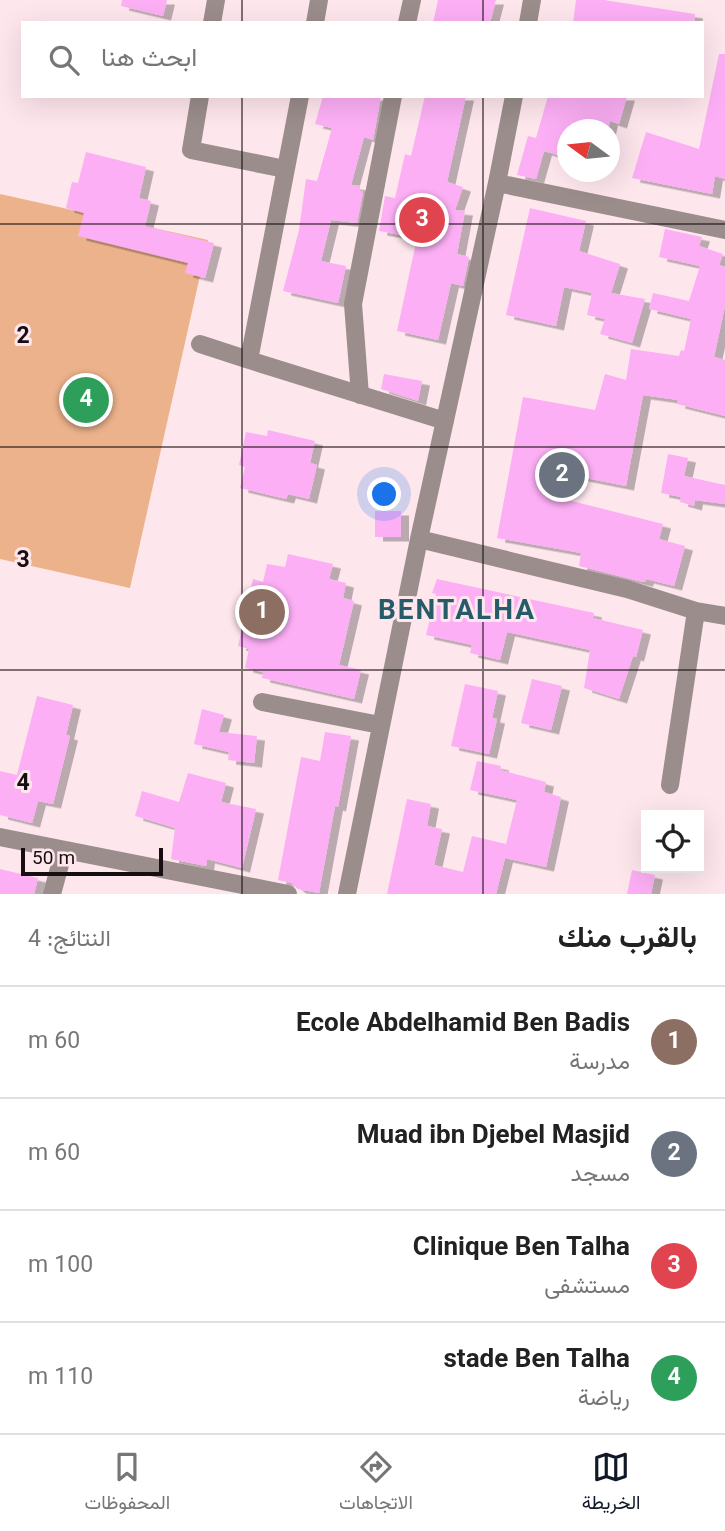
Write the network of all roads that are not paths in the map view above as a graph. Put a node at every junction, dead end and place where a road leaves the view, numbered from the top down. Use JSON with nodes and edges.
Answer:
{"nodes":[{"id":1,"x":216,"y":0,"type":"edge"},
{"id":2,"x":319,"y":0,"type":"edge"},
{"id":3,"x":412,"y":0,"type":"edge"},
{"id":4,"x":533,"y":0,"type":"edge"},
{"id":5,"x":212,"y":21,"type":"edge"},
{"id":6,"x":314,"y":21,"type":"edge"},
{"id":7,"x":407,"y":21,"type":"edge"},
{"id":8,"x":528,"y":21,"type":"edge"},
{"id":9,"x":200,"y":98,"type":"edge"},
{"id":10,"x":300,"y":98,"type":"edge"},
{"id":11,"x":393,"y":98,"type":"edge"},
{"id":12,"x":514,"y":98,"type":"edge"},
{"id":13,"x":285,"y":169,"type":"junction"},
{"id":14,"x":497,"y":183,"type":"junction"},
{"id":15,"x":725,"y":230,"type":"edge"},
{"id":16,"x":200,"y":344,"type":"dead end"},
{"id":17,"x":249,"y":360,"type":"junction"},
{"id":18,"x":360,"y":395,"type":"junction"},
{"id":19,"x":445,"y":421,"type":"junction"},
{"id":20,"x":419,"y":539,"type":"junction"},
{"id":21,"x":696,"y":611,"type":"junction"},
{"id":22,"x":725,"y":616,"type":"edge"},
{"id":23,"x":262,"y":702,"type":"dead end"},
{"id":24,"x":380,"y":725,"type":"junction"},
{"id":25,"x":670,"y":785,"type":"dead end"},
{"id":26,"x":0,"y":837,"type":"edge"},
{"id":27,"x":64,"y":850,"type":"junction"},
{"id":28,"x":51,"y":894,"type":"edge"},
{"id":29,"x":288,"y":894,"type":"edge"},
{"id":30,"x":347,"y":894,"type":"edge"}],
"edges":[{"from":1,"to":5,"type":"street"},
{"from":2,"to":6,"type":"street"},
{"from":3,"to":7,"type":"street"},
{"from":4,"to":8,"type":"street"},
{"from":9,"to":13,"type":"street"},
{"from":10,"to":13,"type":"street"},
{"from":11,"to":18,"type":"street"},
{"from":12,"to":14,"type":"street"},
{"from":13,"to":17,"type":"street"},
{"from":14,"to":15,"type":"street"},
{"from":14,"to":19,"type":"street"},
{"from":16,"to":17,"type":"street"},
{"from":17,"to":18,"type":"street"},
{"from":18,"to":19,"type":"street"},
{"from":19,"to":20,"type":"street"},
{"from":20,"to":21,"type":"street"},
{"from":20,"to":24,"type":"street"},
{"from":21,"to":22,"type":"street"},
{"from":21,"to":25,"type":"street"},
{"from":23,"to":24,"type":"street"},
{"from":24,"to":30,"type":"street"},
{"from":26,"to":27,"type":"street"},
{"from":27,"to":28,"type":"street"},
{"from":27,"to":29,"type":"street"}]}
